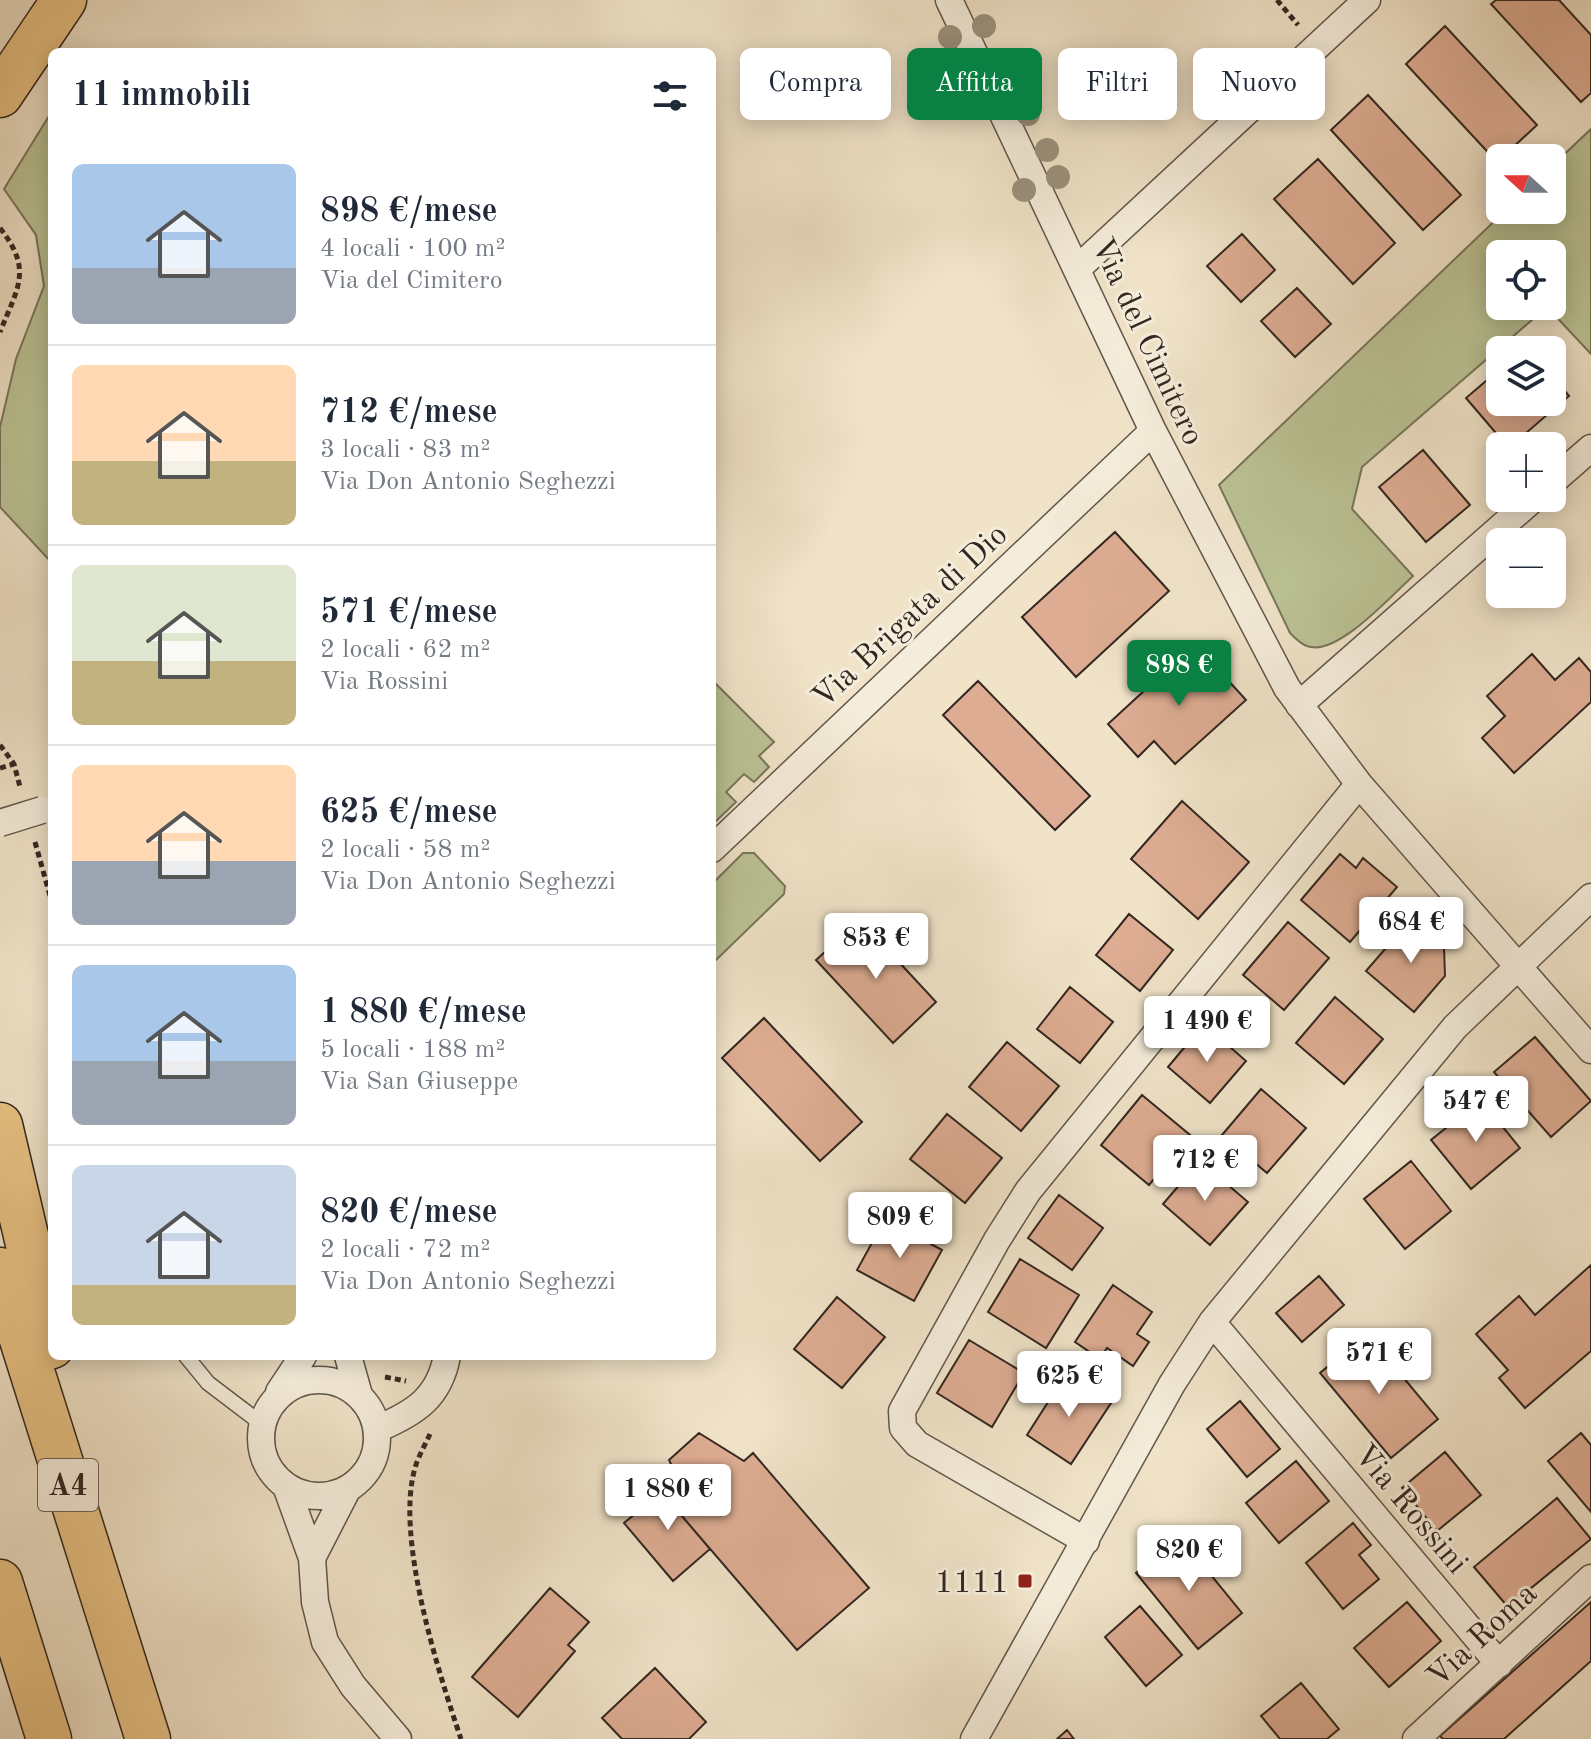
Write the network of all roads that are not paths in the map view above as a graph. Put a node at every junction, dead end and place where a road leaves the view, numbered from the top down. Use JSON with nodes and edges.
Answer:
{"nodes":[{"id":1,"x":64,"y":0,"type":"edge"},
{"id":2,"x":949,"y":0,"type":"edge"},
{"id":3,"x":1367,"y":0,"type":"edge"},
{"id":4,"x":0,"y":95,"type":"edge"},
{"id":5,"x":1077,"y":269,"type":"junction"},
{"id":6,"x":1153,"y":431,"type":"junction"},
{"id":7,"x":1591,"y":448,"type":"edge"},
{"id":8,"x":1566,"y":470,"type":"edge"},
{"id":9,"x":1518,"y":512,"type":"edge"},
{"id":10,"x":1299,"y":705,"type":"junction"},
{"id":11,"x":1359,"y":784,"type":"junction"},
{"id":12,"x":47,"y":809,"type":"edge"},
{"id":13,"x":0,"y":823,"type":"edge"},
{"id":14,"x":716,"y":845,"type":"edge"},
{"id":15,"x":1591,"y":897,"type":"edge"},
{"id":16,"x":1518,"y":966,"type":"junction"},
{"id":17,"x":1591,"y":1050,"type":"edge"},
{"id":18,"x":0,"y":1125,"type":"edge"},
{"id":19,"x":0,"y":1270,"type":"edge"},
{"id":20,"x":1212,"y":1322,"type":"junction"},
{"id":21,"x":48,"y":1329,"type":"edge"},
{"id":22,"x":55,"y":1360,"type":"edge"},
{"id":23,"x":189,"y":1360,"type":"edge"},
{"id":24,"x":300,"y":1360,"type":"edge"},
{"id":25,"x":349,"y":1360,"type":"edge"},
{"id":26,"x":446,"y":1360,"type":"edge"},
{"id":27,"x":359,"y":1395,"type":"junction"},
{"id":28,"x":266,"y":1415,"type":"junction"},
{"id":29,"x":377,"y":1429,"type":"junction"},
{"id":30,"x":286,"y":1486,"type":"junction"},
{"id":31,"x":347,"y":1490,"type":"junction"},
{"id":32,"x":1086,"y":1541,"type":"junction"},
{"id":33,"x":312,"y":1558,"type":"junction"},
{"id":34,"x":1591,"y":1578,"type":"edge"},
{"id":35,"x":0,"y":1582,"type":"edge"},
{"id":36,"x":1499,"y":1664,"type":"junction"},
{"id":37,"x":142,"y":1719,"type":"edge"},
{"id":38,"x":49,"y":1739,"type":"edge"},
{"id":39,"x":398,"y":1739,"type":"edge"},
{"id":40,"x":974,"y":1739,"type":"edge"},
{"id":41,"x":1416,"y":1739,"type":"edge"}],
"edges":[{"from":1,"to":4,"type":"highway"},
{"from":2,"to":5,"type":"street","name":"Via del Cimitero"},
{"from":3,"to":5,"type":"street"},
{"from":5,"to":6,"type":"street","name":"Via del Cimitero"},
{"from":6,"to":10,"type":"street","name":"Via del Cimitero"},
{"from":6,"to":14,"type":"street","name":"Via Brigata di Dio"},
{"from":7,"to":8,"type":"street"},
{"from":9,"to":10,"type":"street"},
{"from":10,"to":11,"type":"street","name":"Via del Cimitero"},
{"from":11,"to":16,"type":"street","name":"Via del Cimitero"},
{"from":11,"to":32,"type":"street"},
{"from":12,"to":13,"type":"street","bridge":true},
{"from":15,"to":16,"type":"street"},
{"from":16,"to":17,"type":"street","name":"Via del Cimitero"},
{"from":16,"to":20,"type":"street"},
{"from":18,"to":21,"type":"highway"},
{"from":19,"to":37,"type":"highway","number":"A4"},
{"from":20,"to":32,"type":"street"},
{"from":20,"to":36,"type":"street","name":"Via Rossini"},
{"from":22,"to":37,"type":"highway"},
{"from":23,"to":28,"type":"lane"},
{"from":24,"to":28,"type":"street"},
{"from":25,"to":27,"type":"street"},
{"from":26,"to":29,"type":"street"},
{"from":27,"to":28,"type":"street"},
{"from":27,"to":29,"type":"street"},
{"from":28,"to":30,"type":"street"},
{"from":29,"to":31,"type":"street"},
{"from":30,"to":31,"type":"street"},
{"from":30,"to":33,"type":"street"},
{"from":31,"to":33,"type":"street"},
{"from":32,"to":40,"type":"street"},
{"from":33,"to":39,"type":"street"},
{"from":34,"to":36,"type":"street","name":"Via Roma"},
{"from":35,"to":38,"type":"highway"},
{"from":36,"to":41,"type":"street","name":"Via Roma"}]}
